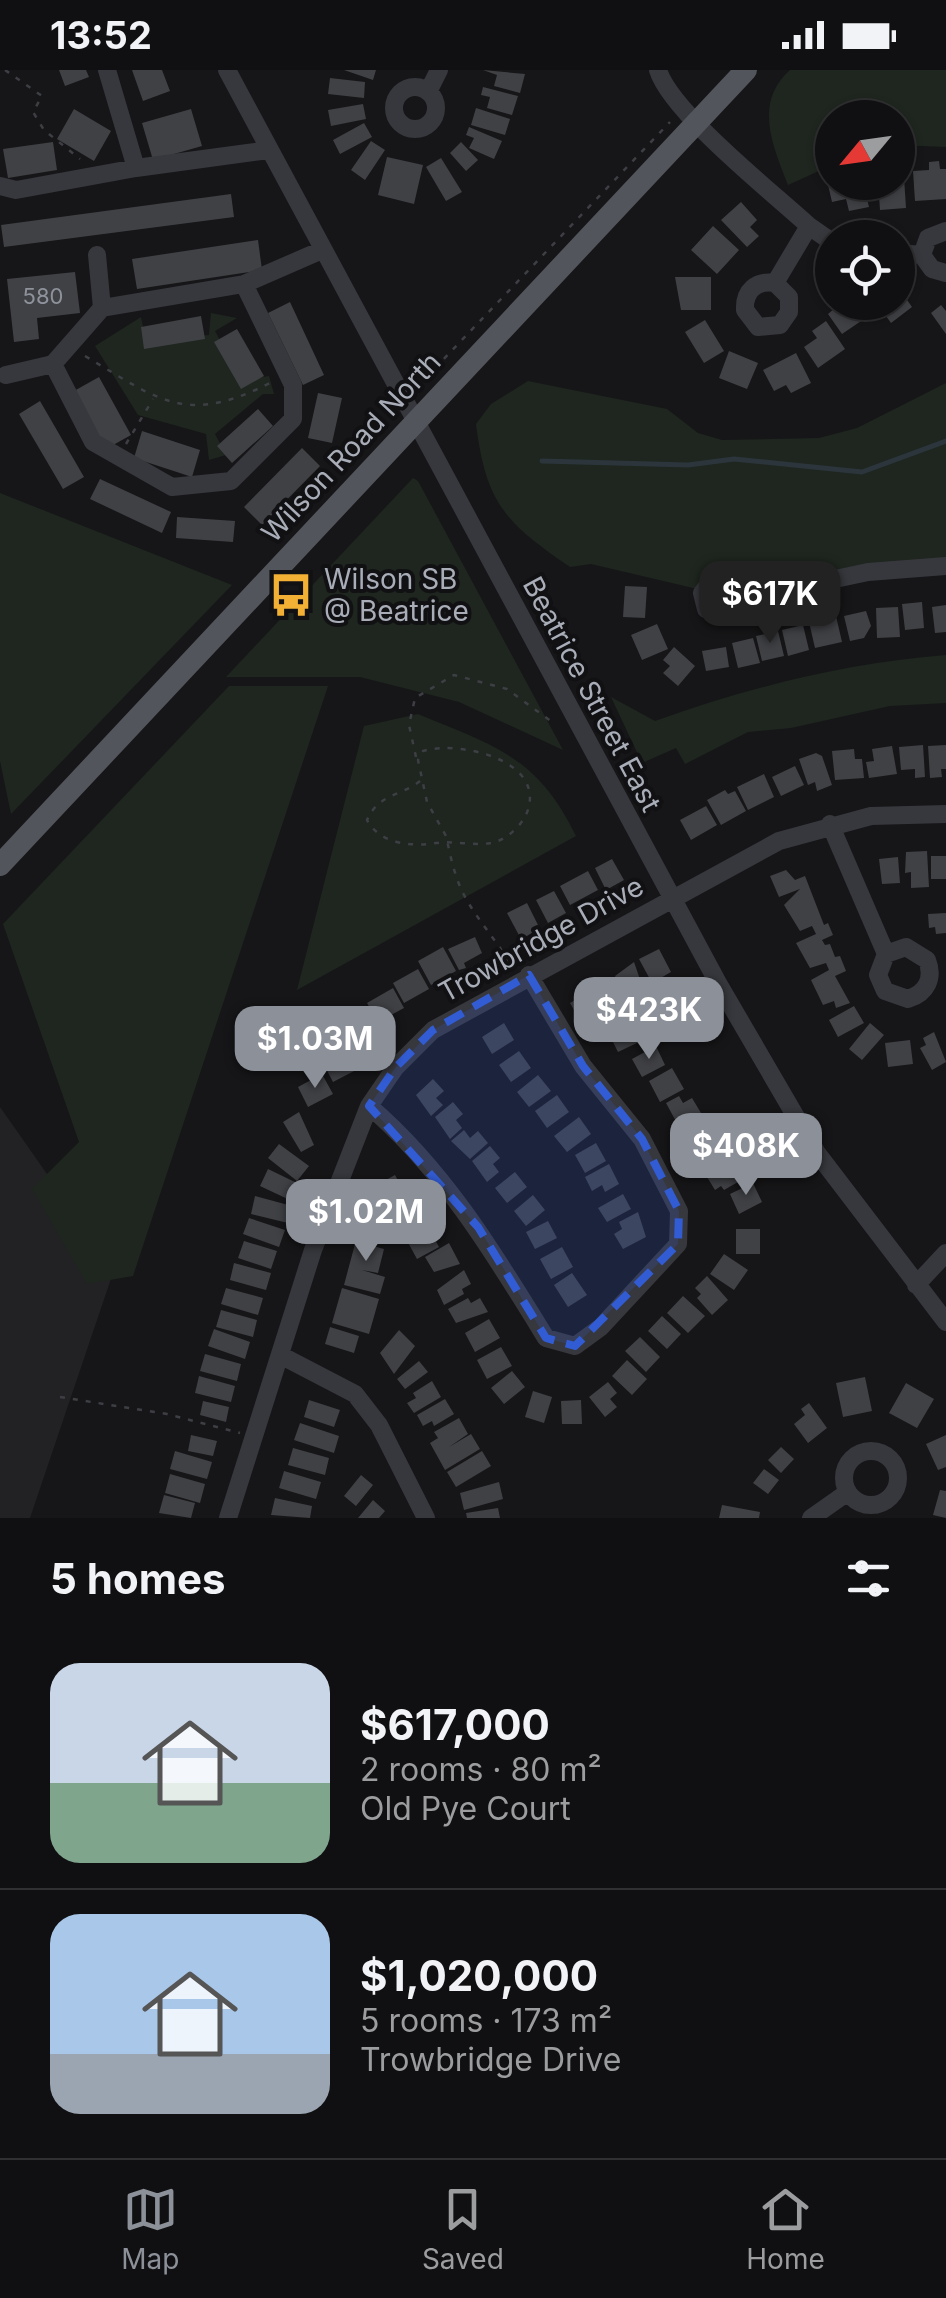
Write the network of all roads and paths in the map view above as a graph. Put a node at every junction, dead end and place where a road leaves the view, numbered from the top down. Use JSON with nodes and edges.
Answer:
{"nodes":[{"id":1,"x":4,"y":70,"type":"edge"},
{"id":2,"x":107,"y":70,"type":"edge"},
{"id":3,"x":227,"y":70,"type":"edge"},
{"id":4,"x":439,"y":70,"type":"edge"},
{"id":5,"x":658,"y":70,"type":"edge"},
{"id":6,"x":746,"y":70,"type":"edge"},
{"id":7,"x":428,"y":92,"type":"dead end"},
{"id":8,"x":690,"y":115,"type":"junction"},
{"id":9,"x":268,"y":150,"type":"junction"},
{"id":10,"x":136,"y":168,"type":"junction"},
{"id":11,"x":101,"y":176,"type":"junction"},
{"id":12,"x":0,"y":186,"type":"edge"},
{"id":13,"x":809,"y":226,"type":"junction"},
{"id":14,"x":815,"y":230,"type":"edge"},
{"id":15,"x":946,"y":231,"type":"edge"},
{"id":16,"x":322,"y":250,"type":"junction"},
{"id":17,"x":915,"y":254,"type":"edge"},
{"id":18,"x":97,"y":255,"type":"dead end"},
{"id":19,"x":922,"y":255,"type":"junction"},
{"id":20,"x":946,"y":273,"type":"edge"},
{"id":21,"x":775,"y":283,"type":"dead end"},
{"id":22,"x":244,"y":284,"type":"junction"},
{"id":23,"x":102,"y":308,"type":"junction"},
{"id":24,"x":68,"y":346,"type":"junction"},
{"id":25,"x":53,"y":364,"type":"junction"},
{"id":26,"x":6,"y":374,"type":"dead end"},
{"id":27,"x":288,"y":374,"type":"junction"},
{"id":28,"x":154,"y":398,"type":"junction"},
{"id":29,"x":409,"y":412,"type":"junction"},
{"id":30,"x":118,"y":457,"type":"junction"},
{"id":31,"x":946,"y":566,"type":"edge"},
{"id":32,"x":738,"y":600,"type":"dead end"},
{"id":33,"x":552,"y":722,"type":"dead end"},
{"id":34,"x":418,"y":760,"type":"junction"},
{"id":35,"x":420,"y":781,"type":"junction"},
{"id":36,"x":946,"y":814,"type":"edge"},
{"id":37,"x":830,"y":824,"type":"junction"},
{"id":38,"x":447,"y":841,"type":"junction"},
{"id":39,"x":0,"y":865,"type":"edge"},
{"id":40,"x":672,"y":899,"type":"junction"},
{"id":41,"x":886,"y":954,"type":"dead end"},
{"id":42,"x":524,"y":978,"type":"junction"},
{"id":43,"x":369,"y":1106,"type":"junction"},
{"id":44,"x":946,"y":1253,"type":"edge"},
{"id":45,"x":916,"y":1284,"type":"junction"},
{"id":46,"x":946,"y":1322,"type":"edge"},
{"id":47,"x":282,"y":1356,"type":"junction"},
{"id":48,"x":60,"y":1397,"type":"dead end"},
{"id":49,"x":256,"y":1437,"type":"junction"},
{"id":50,"x":848,"y":1492,"type":"dead end"},
{"id":51,"x":228,"y":1518,"type":"edge"},
{"id":52,"x":426,"y":1518,"type":"edge"},
{"id":53,"x":811,"y":1518,"type":"edge"}],
"edges":[{"from":1,"to":11,"type":"path"},
{"from":2,"to":10,"type":"street"},
{"from":3,"to":9,"type":"street","name":"Beatrice Street East"},
{"from":4,"to":7,"type":"street"},
{"from":5,"to":8,"type":"street"},
{"from":6,"to":8,"type":"main road","name":"Wilson Road North"},
{"from":8,"to":13,"type":"street"},
{"from":8,"to":29,"type":"main road","name":"Wilson Road North"},
{"from":8,"to":29,"type":"path"},
{"from":9,"to":10,"type":"street"},
{"from":9,"to":16,"type":"street","name":"Beatrice Street East"},
{"from":10,"to":11,"type":"street"},
{"from":11,"to":12,"type":"street"},
{"from":13,"to":14,"type":"street"},
{"from":13,"to":21,"type":"street"},
{"from":15,"to":19,"type":"street"},
{"from":16,"to":22,"type":"street"},
{"from":16,"to":29,"type":"street","name":"Beatrice Street East"},
{"from":17,"to":19,"type":"street"},
{"from":18,"to":23,"type":"street"},
{"from":19,"to":20,"type":"street"},
{"from":22,"to":23,"type":"street"},
{"from":22,"to":27,"type":"street"},
{"from":23,"to":24,"type":"street"},
{"from":24,"to":25,"type":"street"},
{"from":24,"to":28,"type":"path"},
{"from":25,"to":26,"type":"street"},
{"from":25,"to":30,"type":"street"},
{"from":27,"to":28,"type":"path"},
{"from":27,"to":30,"type":"street"},
{"from":28,"to":30,"type":"path"},
{"from":29,"to":39,"type":"main road","name":"Wilson Road North"},
{"from":29,"to":40,"type":"street","name":"Beatrice Street East"},
{"from":31,"to":32,"type":"street"},
{"from":33,"to":34,"type":"path"},
{"from":34,"to":35,"type":"path"},
{"from":34,"to":38,"type":"path"},
{"from":35,"to":38,"type":"path"},
{"from":35,"to":38,"type":"path"},
{"from":36,"to":37,"type":"street","name":"Trowbridge Drive"},
{"from":37,"to":40,"type":"street","name":"Trowbridge Drive"},
{"from":37,"to":41,"type":"street"},
{"from":38,"to":42,"type":"path"},
{"from":40,"to":42,"type":"street","name":"Trowbridge Drive"},
{"from":40,"to":45,"type":"street","name":"Beatrice Street East"},
{"from":42,"to":43,"type":"street","name":"Trowbridge Drive"},
{"from":42,"to":43,"type":"street"},
{"from":43,"to":47,"type":"street","name":"Trowbridge Drive"},
{"from":44,"to":45,"type":"street"},
{"from":45,"to":46,"type":"street","name":"Beatrice Street East"},
{"from":47,"to":49,"type":"street","name":"Trowbridge Drive"},
{"from":47,"to":52,"type":"street"},
{"from":48,"to":49,"type":"path"},
{"from":49,"to":51,"type":"street","name":"Trowbridge Drive"},
{"from":50,"to":53,"type":"street"}]}
